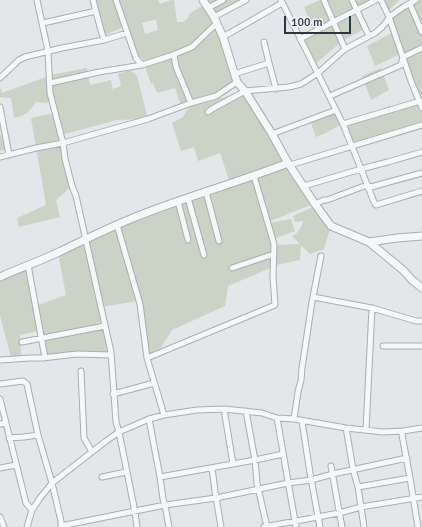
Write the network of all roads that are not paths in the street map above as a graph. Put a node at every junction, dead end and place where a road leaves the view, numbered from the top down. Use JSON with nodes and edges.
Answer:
{"nodes":[{"id":1,"x":37,"y":0,"type":"edge"},
{"id":2,"x":93,"y":0,"type":"edge"},
{"id":3,"x":116,"y":0,"type":"edge"},
{"id":4,"x":203,"y":0,"type":"edge"},
{"id":5,"x":223,"y":0,"type":"edge"},
{"id":6,"x":246,"y":0,"type":"edge"},
{"id":7,"x":324,"y":0,"type":"edge"},
{"id":8,"x":352,"y":0,"type":"edge"},
{"id":9,"x":376,"y":0,"type":"edge"},
{"id":10,"x":381,"y":0,"type":"edge"},
{"id":11,"x":416,"y":0,"type":"edge"},
{"id":12,"x":282,"y":1,"type":"edge"},
{"id":13,"x":410,"y":4,"type":"junction"},
{"id":14,"x":208,"y":8,"type":"junction"},
{"id":15,"x":356,"y":10,"type":"junction"},
{"id":16,"x":96,"y":11,"type":"junction"},
{"id":17,"x":389,"y":17,"type":"junction"},
{"id":18,"x":216,"y":20,"type":"junction"},
{"id":19,"x":334,"y":22,"type":"junction"},
{"id":20,"x":43,"y":23,"type":"junction"},
{"id":21,"x":422,"y":32,"type":"edge"},
{"id":22,"x":128,"y":33,"type":"junction"},
{"id":23,"x":369,"y":36,"type":"junction"},
{"id":24,"x":223,"y":37,"type":"junction"},
{"id":25,"x":300,"y":39,"type":"junction"},
{"id":26,"x":104,"y":40,"type":"junction"},
{"id":27,"x":264,"y":42,"type":"dead end"},
{"id":28,"x":422,"y":48,"type":"edge"},
{"id":29,"x":345,"y":49,"type":"junction"},
{"id":30,"x":48,"y":51,"type":"junction"},
{"id":31,"x":174,"y":54,"type":"junction"},
{"id":32,"x":403,"y":57,"type":"junction"},
{"id":33,"x":269,"y":63,"type":"junction"},
{"id":34,"x":142,"y":65,"type":"junction"},
{"id":35,"x":318,"y":73,"type":"junction"},
{"id":36,"x":234,"y":74,"type":"junction"},
{"id":37,"x":0,"y":78,"type":"edge"},
{"id":38,"x":237,"y":82,"type":"junction"},
{"id":39,"x":50,"y":83,"type":"junction"},
{"id":40,"x":276,"y":89,"type":"junction"},
{"id":41,"x":245,"y":91,"type":"junction"},
{"id":42,"x":330,"y":96,"type":"junction"},
{"id":43,"x":420,"y":101,"type":"junction"},
{"id":44,"x":191,"y":103,"type":"junction"},
{"id":45,"x":0,"y":107,"type":"edge"},
{"id":46,"x":422,"y":108,"type":"edge"},
{"id":47,"x":336,"y":110,"type":"junction"},
{"id":48,"x":208,"y":112,"type":"dead end"},
{"id":49,"x":343,"y":124,"type":"junction"},
{"id":50,"x":422,"y":125,"type":"edge"},
{"id":51,"x":272,"y":134,"type":"junction"},
{"id":52,"x":63,"y":143,"type":"junction"},
{"id":53,"x":353,"y":146,"type":"junction"},
{"id":54,"x":422,"y":152,"type":"edge"},
{"id":55,"x":9,"y":155,"type":"junction"},
{"id":56,"x":0,"y":158,"type":"edge"},
{"id":57,"x":289,"y":164,"type":"junction"},
{"id":58,"x":361,"y":169,"type":"junction"},
{"id":59,"x":422,"y":173,"type":"edge"},
{"id":60,"x":254,"y":176,"type":"junction"},
{"id":61,"x":367,"y":185,"type":"junction"},
{"id":62,"x":304,"y":186,"type":"junction"},
{"id":63,"x":206,"y":192,"type":"junction"},
{"id":64,"x":422,"y":192,"type":"edge"},
{"id":65,"x":188,"y":198,"type":"junction"},
{"id":66,"x":178,"y":201,"type":"junction"},
{"id":67,"x":315,"y":204,"type":"junction"},
{"id":68,"x":117,"y":225,"type":"junction"},
{"id":69,"x":422,"y":236,"type":"edge"},
{"id":70,"x":86,"y":239,"type":"junction"},
{"id":71,"x":188,"y":240,"type":"dead end"},
{"id":72,"x":219,"y":241,"type":"dead end"},
{"id":73,"x":369,"y":242,"type":"junction"},
{"id":74,"x":274,"y":254,"type":"junction"},
{"id":75,"x":204,"y":255,"type":"dead end"},
{"id":76,"x":321,"y":256,"type":"dead end"},
{"id":77,"x":28,"y":265,"type":"junction"},
{"id":78,"x":232,"y":268,"type":"dead end"},
{"id":79,"x":0,"y":277,"type":"edge"},
{"id":80,"x":422,"y":288,"type":"edge"},
{"id":81,"x":313,"y":297,"type":"junction"},
{"id":82,"x":372,"y":308,"type":"junction"},
{"id":83,"x":422,"y":321,"type":"edge"},
{"id":84,"x":106,"y":326,"type":"junction"},
{"id":85,"x":42,"y":339,"type":"junction"},
{"id":86,"x":22,"y":342,"type":"dead end"},
{"id":87,"x":383,"y":346,"type":"dead end"},
{"id":88,"x":422,"y":346,"type":"edge"},
{"id":89,"x":111,"y":355,"type":"junction"},
{"id":90,"x":45,"y":358,"type":"junction"},
{"id":91,"x":147,"y":358,"type":"junction"},
{"id":92,"x":0,"y":360,"type":"edge"},
{"id":93,"x":81,"y":371,"type":"dead end"},
{"id":94,"x":154,"y":383,"type":"junction"},
{"id":95,"x":0,"y":384,"type":"edge"},
{"id":96,"x":113,"y":394,"type":"junction"},
{"id":97,"x":0,"y":399,"type":"edge"},
{"id":98,"x":224,"y":409,"type":"junction"},
{"id":99,"x":246,"y":411,"type":"junction"},
{"id":100,"x":164,"y":415,"type":"junction"},
{"id":101,"x":277,"y":418,"type":"junction"},
{"id":102,"x":149,"y":419,"type":"junction"},
{"id":103,"x":294,"y":419,"type":"junction"},
{"id":104,"x":302,"y":421,"type":"junction"},
{"id":105,"x":6,"y":423,"type":"junction"},
{"id":106,"x":0,"y":424,"type":"edge"},
{"id":107,"x":346,"y":428,"type":"junction"},
{"id":108,"x":422,"y":428,"type":"edge"},
{"id":109,"x":366,"y":430,"type":"junction"},
{"id":110,"x":403,"y":431,"type":"junction"},
{"id":111,"x":119,"y":432,"type":"junction"},
{"id":112,"x":38,"y":435,"type":"junction"},
{"id":113,"x":9,"y":438,"type":"junction"},
{"id":114,"x":92,"y":452,"type":"junction"},
{"id":115,"x":283,"y":454,"type":"junction"},
{"id":116,"x":407,"y":458,"type":"junction"},
{"id":117,"x":255,"y":460,"type":"junction"},
{"id":118,"x":233,"y":464,"type":"junction"},
{"id":119,"x":16,"y":465,"type":"junction"},
{"id":120,"x":331,"y":466,"type":"dead end"},
{"id":121,"x":0,"y":468,"type":"edge"},
{"id":122,"x":212,"y":468,"type":"junction"},
{"id":123,"x":353,"y":469,"type":"junction"},
{"id":124,"x":126,"y":472,"type":"junction"},
{"id":125,"x":333,"y":474,"type":"junction"},
{"id":126,"x":102,"y":477,"type":"dead end"},
{"id":127,"x":160,"y":477,"type":"junction"},
{"id":128,"x":410,"y":478,"type":"junction"},
{"id":129,"x":311,"y":480,"type":"junction"},
{"id":130,"x":52,"y":483,"type":"junction"},
{"id":131,"x":288,"y":483,"type":"junction"},
{"id":132,"x":358,"y":487,"type":"junction"},
{"id":133,"x":259,"y":489,"type":"junction"},
{"id":134,"x":422,"y":497,"type":"edge"},
{"id":135,"x":216,"y":498,"type":"junction"},
{"id":136,"x":413,"y":498,"type":"junction"},
{"id":137,"x":166,"y":505,"type":"junction"},
{"id":138,"x":360,"y":507,"type":"junction"},
{"id":139,"x":32,"y":510,"type":"junction"},
{"id":140,"x":135,"y":512,"type":"junction"},
{"id":141,"x":339,"y":513,"type":"junction"},
{"id":142,"x":0,"y":517,"type":"edge"},
{"id":143,"x":318,"y":517,"type":"junction"},
{"id":144,"x":295,"y":524,"type":"edge"},
{"id":145,"x":61,"y":526,"type":"edge"},
{"id":146,"x":4,"y":527,"type":"edge"},
{"id":147,"x":27,"y":527,"type":"edge"},
{"id":148,"x":136,"y":527,"type":"edge"},
{"id":149,"x":169,"y":527,"type":"edge"},
{"id":150,"x":221,"y":527,"type":"edge"},
{"id":151,"x":264,"y":527,"type":"edge"},
{"id":152,"x":267,"y":527,"type":"edge"},
{"id":153,"x":320,"y":527,"type":"edge"},
{"id":154,"x":342,"y":527,"type":"edge"},
{"id":155,"x":364,"y":527,"type":"edge"},
{"id":156,"x":418,"y":527,"type":"edge"}],
"edges":[{"from":1,"to":20,"type":"street"},
{"from":2,"to":16,"type":"street"},
{"from":3,"to":22,"type":"street"},
{"from":4,"to":14,"type":"street"},
{"from":5,"to":14,"type":"street"},
{"from":6,"to":18,"type":"street"},
{"from":7,"to":19,"type":"street"},
{"from":8,"to":15,"type":"street"},
{"from":9,"to":15,"type":"street"},
{"from":10,"to":17,"type":"street"},
{"from":11,"to":13,"type":"street"},
{"from":12,"to":24,"type":"street"},
{"from":12,"to":25,"type":"street"},
{"from":13,"to":17,"type":"street"},
{"from":13,"to":21,"type":"street"},
{"from":14,"to":18,"type":"street"},
{"from":15,"to":19,"type":"street"},
{"from":15,"to":23,"type":"street"},
{"from":16,"to":20,"type":"street"},
{"from":16,"to":26,"type":"street"},
{"from":17,"to":23,"type":"street"},
{"from":17,"to":32,"type":"street"},
{"from":18,"to":24,"type":"street"},
{"from":18,"to":31,"type":"street"},
{"from":19,"to":25,"type":"street"},
{"from":19,"to":29,"type":"street"},
{"from":20,"to":30,"type":"street"},
{"from":22,"to":26,"type":"street"},
{"from":22,"to":34,"type":"street"},
{"from":23,"to":29,"type":"street"},
{"from":24,"to":36,"type":"street"},
{"from":25,"to":35,"type":"street"},
{"from":26,"to":30,"type":"street"},
{"from":27,"to":33,"type":"street"},
{"from":28,"to":32,"type":"street"},
{"from":29,"to":35,"type":"street"},
{"from":30,"to":37,"type":"street"},
{"from":30,"to":39,"type":"street"},
{"from":31,"to":34,"type":"street"},
{"from":31,"to":44,"type":"street"},
{"from":32,"to":42,"type":"street"},
{"from":32,"to":43,"type":"street"},
{"from":33,"to":36,"type":"street"},
{"from":33,"to":40,"type":"street"},
{"from":34,"to":39,"type":"street"},
{"from":35,"to":40,"type":"street"},
{"from":35,"to":42,"type":"street"},
{"from":36,"to":38,"type":"street"},
{"from":38,"to":41,"type":"street"},
{"from":38,"to":44,"type":"street"},
{"from":39,"to":52,"type":"street"},
{"from":40,"to":41,"type":"street"},
{"from":41,"to":48,"type":"street"},
{"from":41,"to":51,"type":"street"},
{"from":42,"to":47,"type":"street"},
{"from":43,"to":46,"type":"street"},
{"from":43,"to":49,"type":"street"},
{"from":44,"to":52,"type":"street"},
{"from":45,"to":55,"type":"street"},
{"from":47,"to":49,"type":"street"},
{"from":47,"to":51,"type":"street"},
{"from":49,"to":53,"type":"street"},
{"from":50,"to":53,"type":"street"},
{"from":51,"to":57,"type":"street"},
{"from":52,"to":55,"type":"street"},
{"from":52,"to":70,"type":"street"},
{"from":53,"to":57,"type":"street"},
{"from":53,"to":58,"type":"street"},
{"from":54,"to":58,"type":"street"},
{"from":55,"to":56,"type":"street"},
{"from":57,"to":60,"type":"street"},
{"from":57,"to":62,"type":"street"},
{"from":58,"to":61,"type":"street"},
{"from":58,"to":62,"type":"street"},
{"from":59,"to":61,"type":"street"},
{"from":60,"to":63,"type":"street"},
{"from":60,"to":74,"type":"street"},
{"from":61,"to":64,"type":"street"},
{"from":61,"to":67,"type":"street"},
{"from":62,"to":67,"type":"street"},
{"from":63,"to":65,"type":"street"},
{"from":63,"to":72,"type":"street"},
{"from":65,"to":66,"type":"street"},
{"from":65,"to":75,"type":"street"},
{"from":66,"to":68,"type":"street"},
{"from":66,"to":71,"type":"street"},
{"from":67,"to":73,"type":"street"},
{"from":68,"to":70,"type":"street"},
{"from":68,"to":91,"type":"street"},
{"from":69,"to":73,"type":"street"},
{"from":70,"to":77,"type":"street"},
{"from":70,"to":84,"type":"street"},
{"from":73,"to":80,"type":"street"},
{"from":74,"to":78,"type":"street"},
{"from":74,"to":91,"type":"street"},
{"from":76,"to":81,"type":"street"},
{"from":77,"to":79,"type":"street"},
{"from":77,"to":85,"type":"street"},
{"from":81,"to":82,"type":"street"},
{"from":81,"to":103,"type":"street"},
{"from":82,"to":83,"type":"street"},
{"from":82,"to":109,"type":"street"},
{"from":84,"to":85,"type":"street"},
{"from":84,"to":89,"type":"street"},
{"from":85,"to":86,"type":"street"},
{"from":85,"to":90,"type":"street"},
{"from":87,"to":88,"type":"street"},
{"from":89,"to":90,"type":"street"},
{"from":89,"to":96,"type":"street"},
{"from":90,"to":92,"type":"street"},
{"from":91,"to":94,"type":"street"},
{"from":93,"to":114,"type":"street"},
{"from":94,"to":96,"type":"street"},
{"from":94,"to":100,"type":"street"},
{"from":95,"to":112,"type":"street"},
{"from":96,"to":111,"type":"street"},
{"from":97,"to":105,"type":"street"},
{"from":98,"to":99,"type":"street"},
{"from":98,"to":100,"type":"street"},
{"from":98,"to":118,"type":"street"},
{"from":99,"to":101,"type":"street"},
{"from":99,"to":117,"type":"street"},
{"from":100,"to":102,"type":"street"},
{"from":101,"to":103,"type":"street"},
{"from":101,"to":115,"type":"street"},
{"from":102,"to":111,"type":"street"},
{"from":102,"to":127,"type":"street"},
{"from":103,"to":104,"type":"street"},
{"from":104,"to":107,"type":"street"},
{"from":104,"to":129,"type":"street"},
{"from":105,"to":106,"type":"street"},
{"from":105,"to":113,"type":"street"},
{"from":107,"to":109,"type":"street"},
{"from":107,"to":123,"type":"street"},
{"from":108,"to":110,"type":"street"},
{"from":109,"to":110,"type":"street"},
{"from":110,"to":116,"type":"street"},
{"from":111,"to":114,"type":"street"},
{"from":111,"to":124,"type":"street"},
{"from":112,"to":113,"type":"street"},
{"from":112,"to":130,"type":"street"},
{"from":113,"to":119,"type":"street"},
{"from":114,"to":130,"type":"street"},
{"from":115,"to":117,"type":"street"},
{"from":115,"to":131,"type":"street"},
{"from":116,"to":123,"type":"street"},
{"from":116,"to":128,"type":"street"},
{"from":117,"to":118,"type":"street"},
{"from":117,"to":133,"type":"street"},
{"from":118,"to":122,"type":"street"},
{"from":119,"to":121,"type":"street"},
{"from":119,"to":139,"type":"street"},
{"from":120,"to":125,"type":"street"},
{"from":122,"to":127,"type":"street"},
{"from":122,"to":135,"type":"street"},
{"from":123,"to":125,"type":"street"},
{"from":123,"to":132,"type":"street"},
{"from":124,"to":126,"type":"street"},
{"from":124,"to":140,"type":"street"},
{"from":125,"to":129,"type":"street"},
{"from":125,"to":141,"type":"street"},
{"from":127,"to":137,"type":"street"},
{"from":128,"to":132,"type":"street"},
{"from":128,"to":136,"type":"street"},
{"from":129,"to":131,"type":"street"},
{"from":129,"to":143,"type":"street"},
{"from":130,"to":139,"type":"street"},
{"from":130,"to":145,"type":"street"},
{"from":131,"to":133,"type":"street"},
{"from":131,"to":144,"type":"street"},
{"from":132,"to":138,"type":"street"},
{"from":133,"to":135,"type":"street"},
{"from":133,"to":152,"type":"street"},
{"from":134,"to":136,"type":"street"},
{"from":135,"to":137,"type":"street"},
{"from":135,"to":150,"type":"street"},
{"from":136,"to":138,"type":"street"},
{"from":136,"to":156,"type":"street"},
{"from":137,"to":140,"type":"street"},
{"from":137,"to":149,"type":"street"},
{"from":138,"to":141,"type":"street"},
{"from":138,"to":155,"type":"street"},
{"from":139,"to":147,"type":"street"},
{"from":140,"to":145,"type":"street"},
{"from":140,"to":148,"type":"street"},
{"from":141,"to":143,"type":"street"},
{"from":141,"to":154,"type":"street"},
{"from":142,"to":146,"type":"street"},
{"from":143,"to":144,"type":"street"},
{"from":143,"to":153,"type":"street"},
{"from":144,"to":152,"type":"street"},
{"from":151,"to":152,"type":"street"}]}
